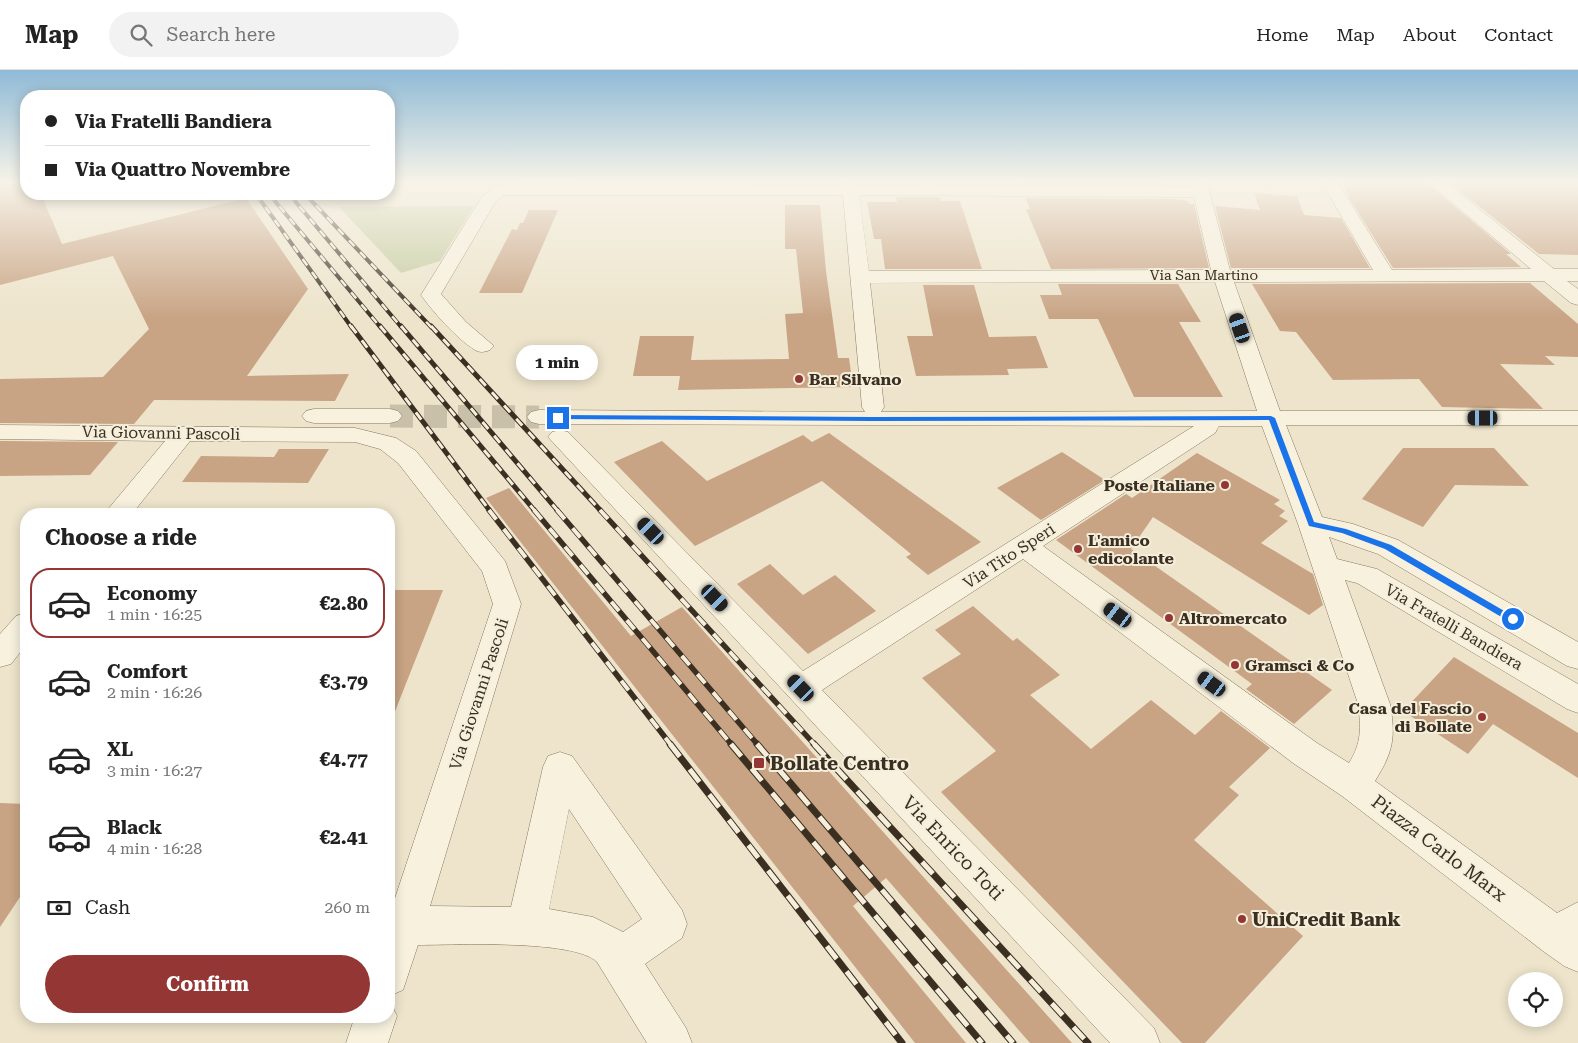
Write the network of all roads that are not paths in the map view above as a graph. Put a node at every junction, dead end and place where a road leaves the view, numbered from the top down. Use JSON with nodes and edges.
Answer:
{"nodes":[{"id":1,"x":471,"y":228,"type":"edge"},
{"id":2,"x":855,"y":228,"type":"edge"},
{"id":3,"x":1210,"y":228,"type":"edge"},
{"id":4,"x":1357,"y":228,"type":"edge"},
{"id":5,"x":1492,"y":228,"type":"edge"},
{"id":6,"x":1385,"y":274,"type":"junction"},
{"id":7,"x":1222,"y":275,"type":"junction"},
{"id":8,"x":1548,"y":275,"type":"junction"},
{"id":9,"x":1578,"y":275,"type":"edge"},
{"id":10,"x":861,"y":277,"type":"junction"},
{"id":11,"x":1578,"y":299,"type":"edge"},
{"id":12,"x":483,"y":346,"type":"dead end"},
{"id":13,"x":873,"y":408,"type":"dead end"},
{"id":14,"x":390,"y":416,"type":"tunnel mouth"},
{"id":15,"x":0,"y":417,"type":"edge"},
{"id":16,"x":539,"y":417,"type":"tunnel mouth"},
{"id":17,"x":1205,"y":418,"type":"junction"},
{"id":18,"x":1271,"y":418,"type":"junction"},
{"id":19,"x":1578,"y":418,"type":"edge"},
{"id":20,"x":0,"y":432,"type":"edge"},
{"id":21,"x":184,"y":433,"type":"junction"},
{"id":22,"x":560,"y":437,"type":"dead end"},
{"id":23,"x":122,"y":508,"type":"edge"},
{"id":24,"x":1311,"y":524,"type":"junction"},
{"id":25,"x":1024,"y":546,"type":"junction"},
{"id":26,"x":1326,"y":567,"type":"junction"},
{"id":27,"x":20,"y":631,"type":"edge"},
{"id":28,"x":0,"y":655,"type":"edge"},
{"id":29,"x":1578,"y":657,"type":"edge"},
{"id":30,"x":801,"y":688,"type":"junction"},
{"id":31,"x":1578,"y":700,"type":"edge"},
{"id":32,"x":1354,"y":785,"type":"junction"},
{"id":33,"x":405,"y":926,"type":"junction"},
{"id":34,"x":526,"y":927,"type":"junction"},
{"id":35,"x":1571,"y":937,"type":"edge"},
{"id":36,"x":395,"y":957,"type":"edge"},
{"id":37,"x":619,"y":959,"type":"junction"},
{"id":38,"x":374,"y":1023,"type":"edge"},
{"id":39,"x":367,"y":1043,"type":"edge"},
{"id":40,"x":671,"y":1043,"type":"edge"},
{"id":41,"x":1139,"y":1043,"type":"edge"}],
"edges":[{"from":1,"to":12,"type":"street"},
{"from":2,"to":10,"type":"street"},
{"from":3,"to":7,"type":"street","name":"Piazza Carlo Marx"},
{"from":4,"to":6,"type":"street"},
{"from":5,"to":8,"type":"street"},
{"from":6,"to":7,"type":"street","name":"Via San Martino"},
{"from":6,"to":8,"type":"street","name":"Via San Martino"},
{"from":7,"to":10,"type":"street","name":"Via San Martino"},
{"from":7,"to":18,"type":"street","name":"Piazza Carlo Marx"},
{"from":8,"to":9,"type":"street","name":"Via San Martino"},
{"from":8,"to":11,"type":"street"},
{"from":10,"to":13,"type":"street"},
{"from":14,"to":15,"type":"street"},
{"from":16,"to":17,"type":"street"},
{"from":17,"to":18,"type":"street"},
{"from":17,"to":25,"type":"street","name":"Via Tito Speri"},
{"from":18,"to":19,"type":"street"},
{"from":18,"to":24,"type":"street","name":"Piazza Carlo Marx"},
{"from":20,"to":21,"type":"street","name":"Via Giovanni Pascoli"},
{"from":21,"to":23,"type":"street"},
{"from":21,"to":33,"type":"street","name":"Via Giovanni Pascoli"},
{"from":22,"to":30,"type":"street","name":"Via Enrico Toti"},
{"from":24,"to":26,"type":"street","name":"Piazza Carlo Marx"},
{"from":24,"to":29,"type":"street"},
{"from":25,"to":30,"type":"street","name":"Via Tito Speri"},
{"from":25,"to":32,"type":"street"},
{"from":26,"to":31,"type":"street","name":"Via Fratelli Bandiera"},
{"from":26,"to":32,"type":"street","name":"Piazza Carlo Marx"},
{"from":27,"to":28,"type":"street"},
{"from":30,"to":41,"type":"street","name":"Via Enrico Toti"},
{"from":32,"to":35,"type":"street","name":"Piazza Carlo Marx"},
{"from":33,"to":34,"type":"street"},
{"from":33,"to":36,"type":"street","name":"Via Giovanni Pascoli"},
{"from":34,"to":37,"type":"street"},
{"from":34,"to":37,"type":"street"},
{"from":37,"to":40,"type":"street"},
{"from":38,"to":39,"type":"street"}]}
